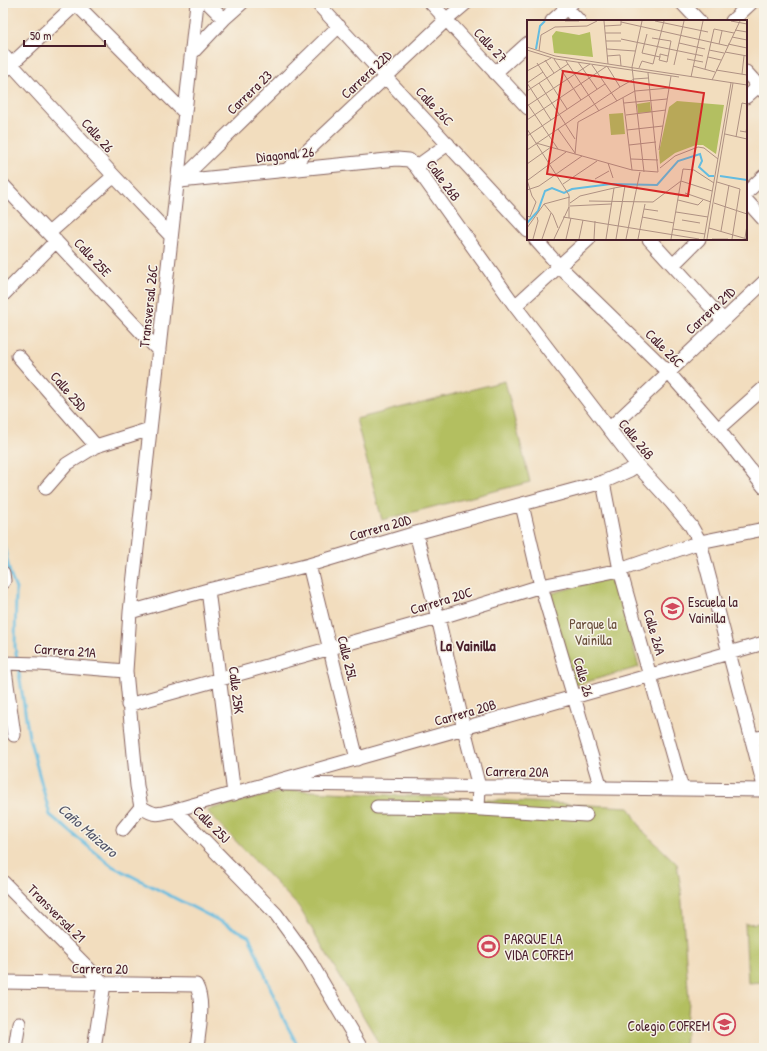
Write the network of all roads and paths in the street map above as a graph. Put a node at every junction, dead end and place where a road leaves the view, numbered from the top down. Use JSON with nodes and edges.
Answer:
{"nodes":[{"id":1,"x":76,"y":3,"type":"edge"},
{"id":2,"x":197,"y":3,"type":"edge"},
{"id":3,"x":208,"y":3,"type":"edge"},
{"id":4,"x":242,"y":3,"type":"edge"},
{"id":5,"x":317,"y":3,"type":"edge"},
{"id":6,"x":431,"y":3,"type":"edge"},
{"id":7,"x":466,"y":3,"type":"edge"},
{"id":8,"x":682,"y":3,"type":"edge"},
{"id":9,"x":751,"y":3,"type":"edge"},
{"id":10,"x":567,"y":5,"type":"edge"},
{"id":11,"x":224,"y":19,"type":"junction"},
{"id":12,"x":446,"y":20,"type":"junction"},
{"id":13,"x":553,"y":20,"type":"edge"},
{"id":14,"x":578,"y":20,"type":"edge"},
{"id":15,"x":698,"y":20,"type":"edge"},
{"id":16,"x":733,"y":20,"type":"edge"},
{"id":17,"x":339,"y":26,"type":"junction"},
{"id":18,"x":527,"y":44,"type":"edge"},
{"id":19,"x":192,"y":54,"type":"junction"},
{"id":20,"x":6,"y":63,"type":"edge"},
{"id":21,"x":495,"y":73,"type":"junction"},
{"id":22,"x":747,"y":73,"type":"edge"},
{"id":23,"x":386,"y":77,"type":"junction"},
{"id":24,"x":762,"y":86,"type":"edge"},
{"id":25,"x":747,"y":96,"type":"edge"},
{"id":26,"x":527,"y":107,"type":"edge"},
{"id":27,"x":185,"y":113,"type":"junction"},
{"id":28,"x":448,"y":144,"type":"junction"},
{"id":29,"x":397,"y":159,"type":"joint"},
{"id":30,"x":416,"y":167,"type":"junction"},
{"id":31,"x":288,"y":170,"type":"junction"},
{"id":32,"x":114,"y":176,"type":"junction"},
{"id":33,"x":764,"y":176,"type":"edge"},
{"id":34,"x":179,"y":182,"type":"junction"},
{"id":35,"x":3,"y":185,"type":"edge"},
{"id":36,"x":747,"y":193,"type":"edge"},
{"id":37,"x":747,"y":201,"type":"edge"},
{"id":38,"x":764,"y":220,"type":"edge"},
{"id":39,"x":527,"y":230,"type":"edge"},
{"id":40,"x":171,"y":236,"type":"junction"},
{"id":41,"x":53,"y":237,"type":"junction"},
{"id":42,"x":536,"y":240,"type":"edge"},
{"id":43,"x":588,"y":240,"type":"edge"},
{"id":44,"x":650,"y":240,"type":"edge"},
{"id":45,"x":698,"y":240,"type":"edge"},
{"id":46,"x":673,"y":265,"type":"junction"},
{"id":47,"x":559,"y":266,"type":"junction"},
{"id":48,"x":764,"y":282,"type":"edge"},
{"id":49,"x":3,"y":295,"type":"edge"},
{"id":50,"x":515,"y":306,"type":"junction"},
{"id":51,"x":723,"y":320,"type":"junction"},
{"id":52,"x":159,"y":351,"type":"junction"},
{"id":53,"x":18,"y":356,"type":"dead end"},
{"id":54,"x":668,"y":372,"type":"junction"},
{"id":55,"x":764,"y":388,"type":"edge"},
{"id":56,"x":150,"y":429,"type":"junction"},
{"id":57,"x":609,"y":429,"type":"junction"},
{"id":58,"x":718,"y":429,"type":"junction"},
{"id":59,"x":96,"y":446,"type":"junction"},
{"id":60,"x":637,"y":465,"type":"junction"},
{"id":61,"x":603,"y":482,"type":"junction"},
{"id":62,"x":764,"y":487,"type":"edge"},
{"id":63,"x":46,"y":488,"type":"dead end"},
{"id":64,"x":522,"y":505,"type":"junction"},
{"id":65,"x":764,"y":528,"type":"edge"},
{"id":66,"x":416,"y":533,"type":"junction"},
{"id":67,"x":700,"y":542,"type":"junction"},
{"id":68,"x":309,"y":565,"type":"junction"},
{"id":69,"x":620,"y":570,"type":"junction"},
{"id":70,"x":3,"y":574,"type":"edge"},
{"id":71,"x":3,"y":582,"type":"edge"},
{"id":72,"x":541,"y":586,"type":"junction"},
{"id":73,"x":208,"y":590,"type":"junction"},
{"id":74,"x":130,"y":612,"type":"junction"},
{"id":75,"x":438,"y":618,"type":"junction"},
{"id":76,"x":764,"y":643,"type":"edge"},
{"id":77,"x":329,"y":649,"type":"junction"},
{"id":78,"x":729,"y":654,"type":"junction"},
{"id":79,"x":6,"y":663,"type":"edge"},
{"id":80,"x":126,"y":671,"type":"junction"},
{"id":81,"x":650,"y":676,"type":"junction"},
{"id":82,"x":219,"y":678,"type":"junction"},
{"id":83,"x":573,"y":698,"type":"junction"},
{"id":84,"x":128,"y":705,"type":"junction"},
{"id":85,"x":464,"y":729,"type":"junction"},
{"id":86,"x":14,"y":735,"type":"dead end"},
{"id":87,"x":758,"y":738,"type":"edge"},
{"id":88,"x":357,"y":759,"type":"junction"},
{"id":89,"x":270,"y":784,"type":"junction"},
{"id":90,"x":463,"y":786,"type":"junction"},
{"id":91,"x":764,"y":786,"type":"edge"},
{"id":92,"x":479,"y":787,"type":"junction"},
{"id":93,"x":601,"y":788,"type":"junction"},
{"id":94,"x":682,"y":789,"type":"junction"},
{"id":95,"x":764,"y":790,"type":"edge"},
{"id":96,"x":234,"y":794,"type":"junction"},
{"id":97,"x":141,"y":807,"type":"junction"},
{"id":98,"x":377,"y":807,"type":"dead end"},
{"id":99,"x":464,"y":808,"type":"junction"},
{"id":100,"x":478,"y":809,"type":"junction"},
{"id":101,"x":175,"y":810,"type":"junction"},
{"id":102,"x":586,"y":815,"type":"dead end"},
{"id":103,"x":123,"y":829,"type":"dead end"},
{"id":104,"x":3,"y":882,"type":"edge"},
{"id":105,"x":3,"y":982,"type":"edge"},
{"id":106,"x":104,"y":984,"type":"junction"},
{"id":107,"x":19,"y":1023,"type":"dead end"},
{"id":108,"x":14,"y":1048,"type":"edge"},
{"id":109,"x":94,"y":1048,"type":"edge"},
{"id":110,"x":197,"y":1048,"type":"edge"},
{"id":111,"x":361,"y":1048,"type":"edge"}],
"edges":[{"from":1,"to":20,"type":"street"},
{"from":1,"to":27,"type":"street"},
{"from":2,"to":19,"type":"street","name":"Transversal 26C"},
{"from":3,"to":11,"type":"street"},
{"from":4,"to":11,"type":"street"},
{"from":5,"to":17,"type":"street","name":"Calle 26C"},
{"from":6,"to":12,"type":"street","name":"Calle 27"},
{"from":7,"to":12,"type":"street","name":"Carrera 22D"},
{"from":8,"to":15,"type":"street"},
{"from":9,"to":16,"type":"street"},
{"from":10,"to":13,"type":"street"},
{"from":10,"to":14,"type":"street"},
{"from":11,"to":19,"type":"street"},
{"from":12,"to":21,"type":"street","name":"Calle 27"},
{"from":12,"to":23,"type":"street","name":"Carrera 22D"},
{"from":17,"to":23,"type":"street","name":"Calle 26C"},
{"from":17,"to":34,"type":"street","name":"Carrera 23"},
{"from":18,"to":21,"type":"street"},
{"from":19,"to":27,"type":"street","name":"Transversal 26C"},
{"from":20,"to":32,"type":"street","name":"Calle 26"},
{"from":21,"to":26,"type":"street","name":"Calle 27"},
{"from":22,"to":24,"type":"street"},
{"from":23,"to":28,"type":"street","name":"Calle 26C"},
{"from":23,"to":31,"type":"street","name":"Carrera 22D"},
{"from":24,"to":25,"type":"street"},
{"from":27,"to":34,"type":"street","name":"Transversal 26C"},
{"from":28,"to":30,"type":"street"},
{"from":28,"to":39,"type":"street","name":"Calle 26C"},
{"from":29,"to":30,"type":"street","name":"Calle 26B"},
{"from":29,"to":31,"type":"street","name":"Diagonal 26"},
{"from":30,"to":50,"type":"street","name":"Calle 26B"},
{"from":31,"to":34,"type":"street","name":"Diagonal 26"},
{"from":32,"to":40,"type":"street","name":"Calle 26"},
{"from":32,"to":41,"type":"street"},
{"from":33,"to":36,"type":"street"},
{"from":34,"to":40,"type":"street","name":"Transversal 26C"},
{"from":35,"to":41,"type":"street","name":"Calle 25E"},
{"from":37,"to":38,"type":"street"},
{"from":40,"to":52,"type":"street","name":"Transversal 26C"},
{"from":41,"to":49,"type":"street"},
{"from":41,"to":52,"type":"street","name":"Calle 25E"},
{"from":42,"to":47,"type":"street","name":"Calle 26C"},
{"from":43,"to":47,"type":"street"},
{"from":44,"to":46,"type":"street"},
{"from":45,"to":46,"type":"street"},
{"from":46,"to":51,"type":"street"},
{"from":47,"to":50,"type":"street"},
{"from":47,"to":54,"type":"street","name":"Calle 26C"},
{"from":48,"to":51,"type":"street","name":"Carrera 21D"},
{"from":50,"to":57,"type":"street","name":"Calle 26B"},
{"from":51,"to":54,"type":"street","name":"Carrera 21D"},
{"from":52,"to":56,"type":"street","name":"Transversal 26C"},
{"from":53,"to":59,"type":"street","name":"Calle 25D"},
{"from":54,"to":57,"type":"street","name":"Carrera 21D"},
{"from":54,"to":58,"type":"street","name":"Calle 26C"},
{"from":55,"to":58,"type":"street"},
{"from":56,"to":59,"type":"street"},
{"from":56,"to":74,"type":"street","name":"Transversal 26C"},
{"from":57,"to":60,"type":"street","name":"Calle 26B"},
{"from":58,"to":62,"type":"street","name":"Calle 26C"},
{"from":59,"to":63,"type":"street"},
{"from":60,"to":61,"type":"street","name":"Carrera 20D"},
{"from":60,"to":67,"type":"street","name":"Calle 26B"},
{"from":61,"to":64,"type":"street","name":"Carrera 20D"},
{"from":61,"to":69,"type":"street","name":"Calle 26A"},
{"from":64,"to":66,"type":"street","name":"Carrera 20D"},
{"from":64,"to":72,"type":"street","name":"Calle 26"},
{"from":65,"to":67,"type":"street","name":"Carrera 20C"},
{"from":66,"to":68,"type":"street","name":"Carrera 20D"},
{"from":66,"to":75,"type":"street"},
{"from":67,"to":69,"type":"street","name":"Carrera 20C"},
{"from":67,"to":78,"type":"street","name":"Calle 26B"},
{"from":68,"to":73,"type":"street","name":"Carrera 20D"},
{"from":68,"to":77,"type":"street","name":"Calle 25L"},
{"from":69,"to":72,"type":"street","name":"Carrera 20C"},
{"from":69,"to":81,"type":"street","name":"Calle 26A"},
{"from":70,"to":71,"type":"street"},
{"from":72,"to":75,"type":"street","name":"Carrera 20C"},
{"from":72,"to":83,"type":"street","name":"Calle 26"},
{"from":73,"to":74,"type":"street","name":"Carrera 20D"},
{"from":73,"to":82,"type":"street","name":"Calle 25K"},
{"from":74,"to":80,"type":"street"},
{"from":75,"to":77,"type":"street","name":"Carrera 20C"},
{"from":75,"to":85,"type":"street"},
{"from":76,"to":78,"type":"street","name":"Carrera 20B"},
{"from":77,"to":82,"type":"street","name":"Carrera 20C"},
{"from":77,"to":88,"type":"street","name":"Calle 25L"},
{"from":78,"to":81,"type":"street","name":"Carrera 20B"},
{"from":78,"to":87,"type":"street","name":"Calle 26B"},
{"from":79,"to":80,"type":"street","name":"Carrera 21A"},
{"from":79,"to":86,"type":"street"},
{"from":80,"to":84,"type":"street"},
{"from":81,"to":83,"type":"street","name":"Carrera 20B"},
{"from":81,"to":94,"type":"street","name":"Calle 26A"},
{"from":82,"to":84,"type":"street","name":"Carrera 20C"},
{"from":82,"to":96,"type":"street","name":"Calle 25K"},
{"from":83,"to":85,"type":"street","name":"Carrera 20B"},
{"from":83,"to":93,"type":"street","name":"Calle 26"},
{"from":84,"to":97,"type":"street"},
{"from":85,"to":88,"type":"street","name":"Carrera 20B"},
{"from":85,"to":92,"type":"street"},
{"from":87,"to":91,"type":"street","name":"Calle 26B"},
{"from":88,"to":89,"type":"street","name":"Carrera 20B"},
{"from":89,"to":90,"type":"street","name":"Carrera 20A"},
{"from":89,"to":96,"type":"street","name":"Carrera 20B"},
{"from":90,"to":92,"type":"street","name":"Carrera 20A"},
{"from":90,"to":99,"type":"street"},
{"from":92,"to":93,"type":"street","name":"Carrera 20A"},
{"from":92,"to":100,"type":"street"},
{"from":93,"to":94,"type":"street","name":"Carrera 20A"},
{"from":94,"to":95,"type":"street","name":"Carrera 20A"},
{"from":96,"to":101,"type":"street","name":"Carrera 20B"},
{"from":97,"to":101,"type":"street","name":"Calle 25J"},
{"from":97,"to":103,"type":"street"},
{"from":98,"to":99,"type":"street"},
{"from":99,"to":100,"type":"street"},
{"from":100,"to":102,"type":"street"},
{"from":101,"to":111,"type":"street","name":"Calle 25J"},
{"from":104,"to":106,"type":"street","name":"Transversal 21"},
{"from":105,"to":106,"type":"street","name":"Carrera 20"},
{"from":106,"to":109,"type":"street"},
{"from":106,"to":110,"type":"street","name":"Carrera 20"},
{"from":107,"to":108,"type":"street"}]}
